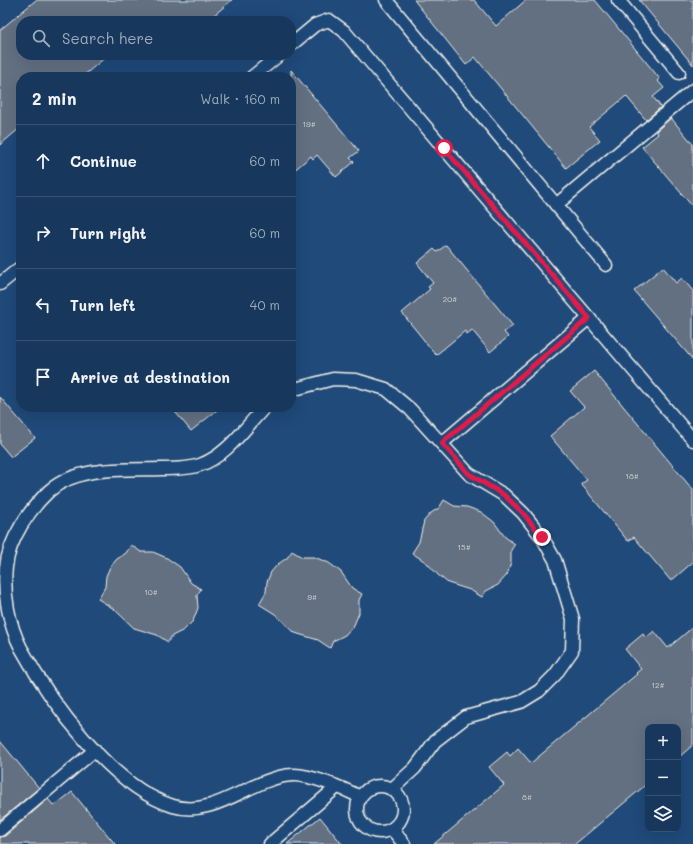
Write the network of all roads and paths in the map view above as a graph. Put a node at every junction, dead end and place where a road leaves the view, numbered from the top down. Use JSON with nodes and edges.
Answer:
{"nodes":[{"id":1,"x":386,"y":0,"type":"edge"},
{"id":2,"x":618,"y":0,"type":"edge"},
{"id":3,"x":296,"y":41,"type":"edge"},
{"id":4,"x":273,"y":60,"type":"edge"},
{"id":5,"x":258,"y":72,"type":"edge"},
{"id":6,"x":679,"y":73,"type":"dead end"},
{"id":7,"x":693,"y":90,"type":"edge"},
{"id":8,"x":556,"y":205,"type":"junction"},
{"id":9,"x":606,"y":265,"type":"dead end"},
{"id":10,"x":16,"y":271,"type":"edge"},
{"id":11,"x":0,"y":284,"type":"edge"},
{"id":12,"x":589,"y":318,"type":"junction"},
{"id":13,"x":296,"y":389,"type":"edge"},
{"id":14,"x":261,"y":412,"type":"edge"},
{"id":15,"x":693,"y":440,"type":"edge"},
{"id":16,"x":442,"y":443,"type":"junction"},
{"id":17,"x":95,"y":750,"type":"junction"},
{"id":18,"x":337,"y":787,"type":"junction"},
{"id":19,"x":392,"y":789,"type":"junction"},
{"id":20,"x":360,"y":797,"type":"junction"},
{"id":21,"x":392,"y":829,"type":"junction"},
{"id":22,"x":0,"y":830,"type":"edge"},
{"id":23,"x":270,"y":844,"type":"edge"},
{"id":24,"x":404,"y":844,"type":"edge"}],
"edges":[{"from":1,"to":8,"type":"lane"},
{"from":2,"to":6,"type":"lane"},
{"from":3,"to":12,"type":"lane"},
{"from":4,"to":5,"type":"lane"},
{"from":7,"to":8,"type":"lane"},
{"from":8,"to":9,"type":"lane"},
{"from":10,"to":11,"type":"lane"},
{"from":12,"to":15,"type":"lane"},
{"from":12,"to":16,"type":"lane"},
{"from":13,"to":16,"type":"lane"},
{"from":14,"to":17,"type":"lane"},
{"from":16,"to":19,"type":"lane"},
{"from":17,"to":18,"type":"lane"},
{"from":17,"to":22,"type":"lane"},
{"from":18,"to":20,"type":"lane"},
{"from":18,"to":23,"type":"lane"},
{"from":19,"to":20,"type":"lane"},
{"from":19,"to":21,"type":"lane"},
{"from":20,"to":21,"type":"lane"},
{"from":21,"to":24,"type":"lane"}]}
